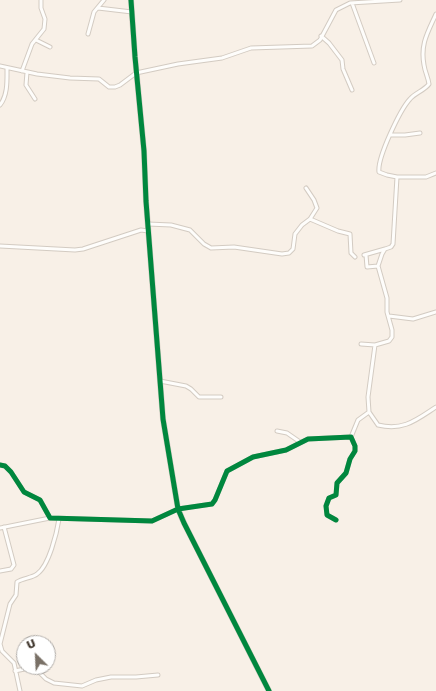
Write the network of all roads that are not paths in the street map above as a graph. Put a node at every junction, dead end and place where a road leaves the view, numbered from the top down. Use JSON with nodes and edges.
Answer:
{"nodes":[{"id":1,"x":35,"y":0,"type":"edge"},
{"id":2,"x":104,"y":0,"type":"edge"},
{"id":3,"x":131,"y":0,"type":"edge"},
{"id":4,"x":400,"y":0,"type":"edge"},
{"id":5,"x":41,"y":1,"type":"edge"},
{"id":6,"x":364,"y":1,"type":"edge"},
{"id":7,"x":352,"y":3,"type":"junction"},
{"id":8,"x":98,"y":8,"type":"junction"},
{"id":9,"x":132,"y":12,"type":"junction"},
{"id":10,"x":436,"y":14,"type":"edge"},
{"id":11,"x":88,"y":34,"type":"dead end"},
{"id":12,"x":322,"y":36,"type":"junction"},
{"id":13,"x":36,"y":40,"type":"junction"},
{"id":14,"x":50,"y":47,"type":"dead end"},
{"id":15,"x":374,"y":63,"type":"dead end"},
{"id":16,"x":0,"y":66,"type":"edge"},
{"id":17,"x":7,"y":68,"type":"junction"},
{"id":18,"x":22,"y":71,"type":"junction"},
{"id":19,"x":28,"y":72,"type":"junction"},
{"id":20,"x":136,"y":73,"type":"junction"},
{"id":21,"x":352,"y":90,"type":"dead end"},
{"id":22,"x":35,"y":99,"type":"dead end"},
{"id":23,"x":0,"y":105,"type":"edge"},
{"id":24,"x":420,"y":132,"type":"dead end"},
{"id":25,"x":391,"y":135,"type":"junction"},
{"id":26,"x":436,"y":173,"type":"edge"},
{"id":27,"x":397,"y":176,"type":"junction"},
{"id":28,"x":306,"y":188,"type":"dead end"},
{"id":29,"x":310,"y":219,"type":"junction"},
{"id":30,"x":148,"y":224,"type":"junction"},
{"id":31,"x":148,"y":231,"type":"junction"},
{"id":32,"x":0,"y":246,"type":"edge"},
{"id":33,"x":385,"y":249,"type":"junction"},
{"id":34,"x":355,"y":257,"type":"dead end"},
{"id":35,"x":378,"y":266,"type":"junction"},
{"id":36,"x":436,"y":312,"type":"edge"},
{"id":37,"x":389,"y":316,"type":"junction"},
{"id":38,"x":360,"y":344,"type":"dead end"},
{"id":39,"x":374,"y":348,"type":"junction"},
{"id":40,"x":160,"y":382,"type":"junction"},
{"id":41,"x":221,"y":397,"type":"dead end"},
{"id":42,"x":436,"y":407,"type":"edge"},
{"id":43,"x":369,"y":412,"type":"junction"},
{"id":44,"x":277,"y":431,"type":"dead end"},
{"id":45,"x":351,"y":437,"type":"junction"},
{"id":46,"x":300,"y":442,"type":"junction"},
{"id":47,"x":0,"y":465,"type":"edge"},
{"id":48,"x":178,"y":509,"type":"junction"},
{"id":49,"x":50,"y":518,"type":"junction"},
{"id":50,"x":59,"y":518,"type":"junction"},
{"id":51,"x":336,"y":520,"type":"dead end"},
{"id":52,"x":2,"y":528,"type":"edge"},
{"id":53,"x":0,"y":571,"type":"edge"},
{"id":54,"x":15,"y":671,"type":"junction"},
{"id":55,"x":158,"y":676,"type":"dead end"},
{"id":56,"x":20,"y":691,"type":"edge"},
{"id":57,"x":269,"y":691,"type":"edge"}],
"edges":[{"from":1,"to":5,"type":"street"},
{"from":2,"to":8,"type":"street"},
{"from":3,"to":9,"type":"street"},
{"from":4,"to":6,"type":"street"},
{"from":5,"to":13,"type":"street"},
{"from":6,"to":7,"type":"street"},
{"from":7,"to":12,"type":"street"},
{"from":7,"to":15,"type":"street"},
{"from":8,"to":9,"type":"street"},
{"from":8,"to":11,"type":"street"},
{"from":9,"to":20,"type":"street"},
{"from":10,"to":25,"type":"street"},
{"from":12,"to":20,"type":"street"},
{"from":12,"to":21,"type":"street"},
{"from":13,"to":14,"type":"street"},
{"from":13,"to":18,"type":"street"},
{"from":16,"to":17,"type":"street"},
{"from":17,"to":18,"type":"street"},
{"from":17,"to":23,"type":"street"},
{"from":18,"to":19,"type":"street"},
{"from":19,"to":20,"type":"street"},
{"from":19,"to":22,"type":"street"},
{"from":20,"to":30,"type":"street"},
{"from":24,"to":25,"type":"street"},
{"from":25,"to":27,"type":"street"},
{"from":26,"to":27,"type":"street"},
{"from":27,"to":33,"type":"street"},
{"from":28,"to":29,"type":"street"},
{"from":29,"to":30,"type":"street"},
{"from":29,"to":34,"type":"street"},
{"from":30,"to":31,"type":"street"},
{"from":31,"to":32,"type":"street"},
{"from":31,"to":40,"type":"street"},
{"from":33,"to":35,"type":"street"},
{"from":33,"to":35,"type":"street"},
{"from":35,"to":37,"type":"street"},
{"from":36,"to":37,"type":"street"},
{"from":37,"to":39,"type":"street"},
{"from":38,"to":39,"type":"street"},
{"from":39,"to":43,"type":"street"},
{"from":40,"to":41,"type":"street"},
{"from":40,"to":48,"type":"street"},
{"from":42,"to":43,"type":"street"},
{"from":43,"to":45,"type":"street"},
{"from":44,"to":46,"type":"street"},
{"from":45,"to":46,"type":"street"},
{"from":45,"to":51,"type":"street"},
{"from":46,"to":48,"type":"street"},
{"from":47,"to":49,"type":"street"},
{"from":48,"to":50,"type":"street"},
{"from":48,"to":57,"type":"street"},
{"from":49,"to":50,"type":"street"},
{"from":49,"to":52,"type":"street"},
{"from":50,"to":54,"type":"street"},
{"from":52,"to":53,"type":"street"},
{"from":54,"to":55,"type":"street"},
{"from":54,"to":56,"type":"street"}]}
